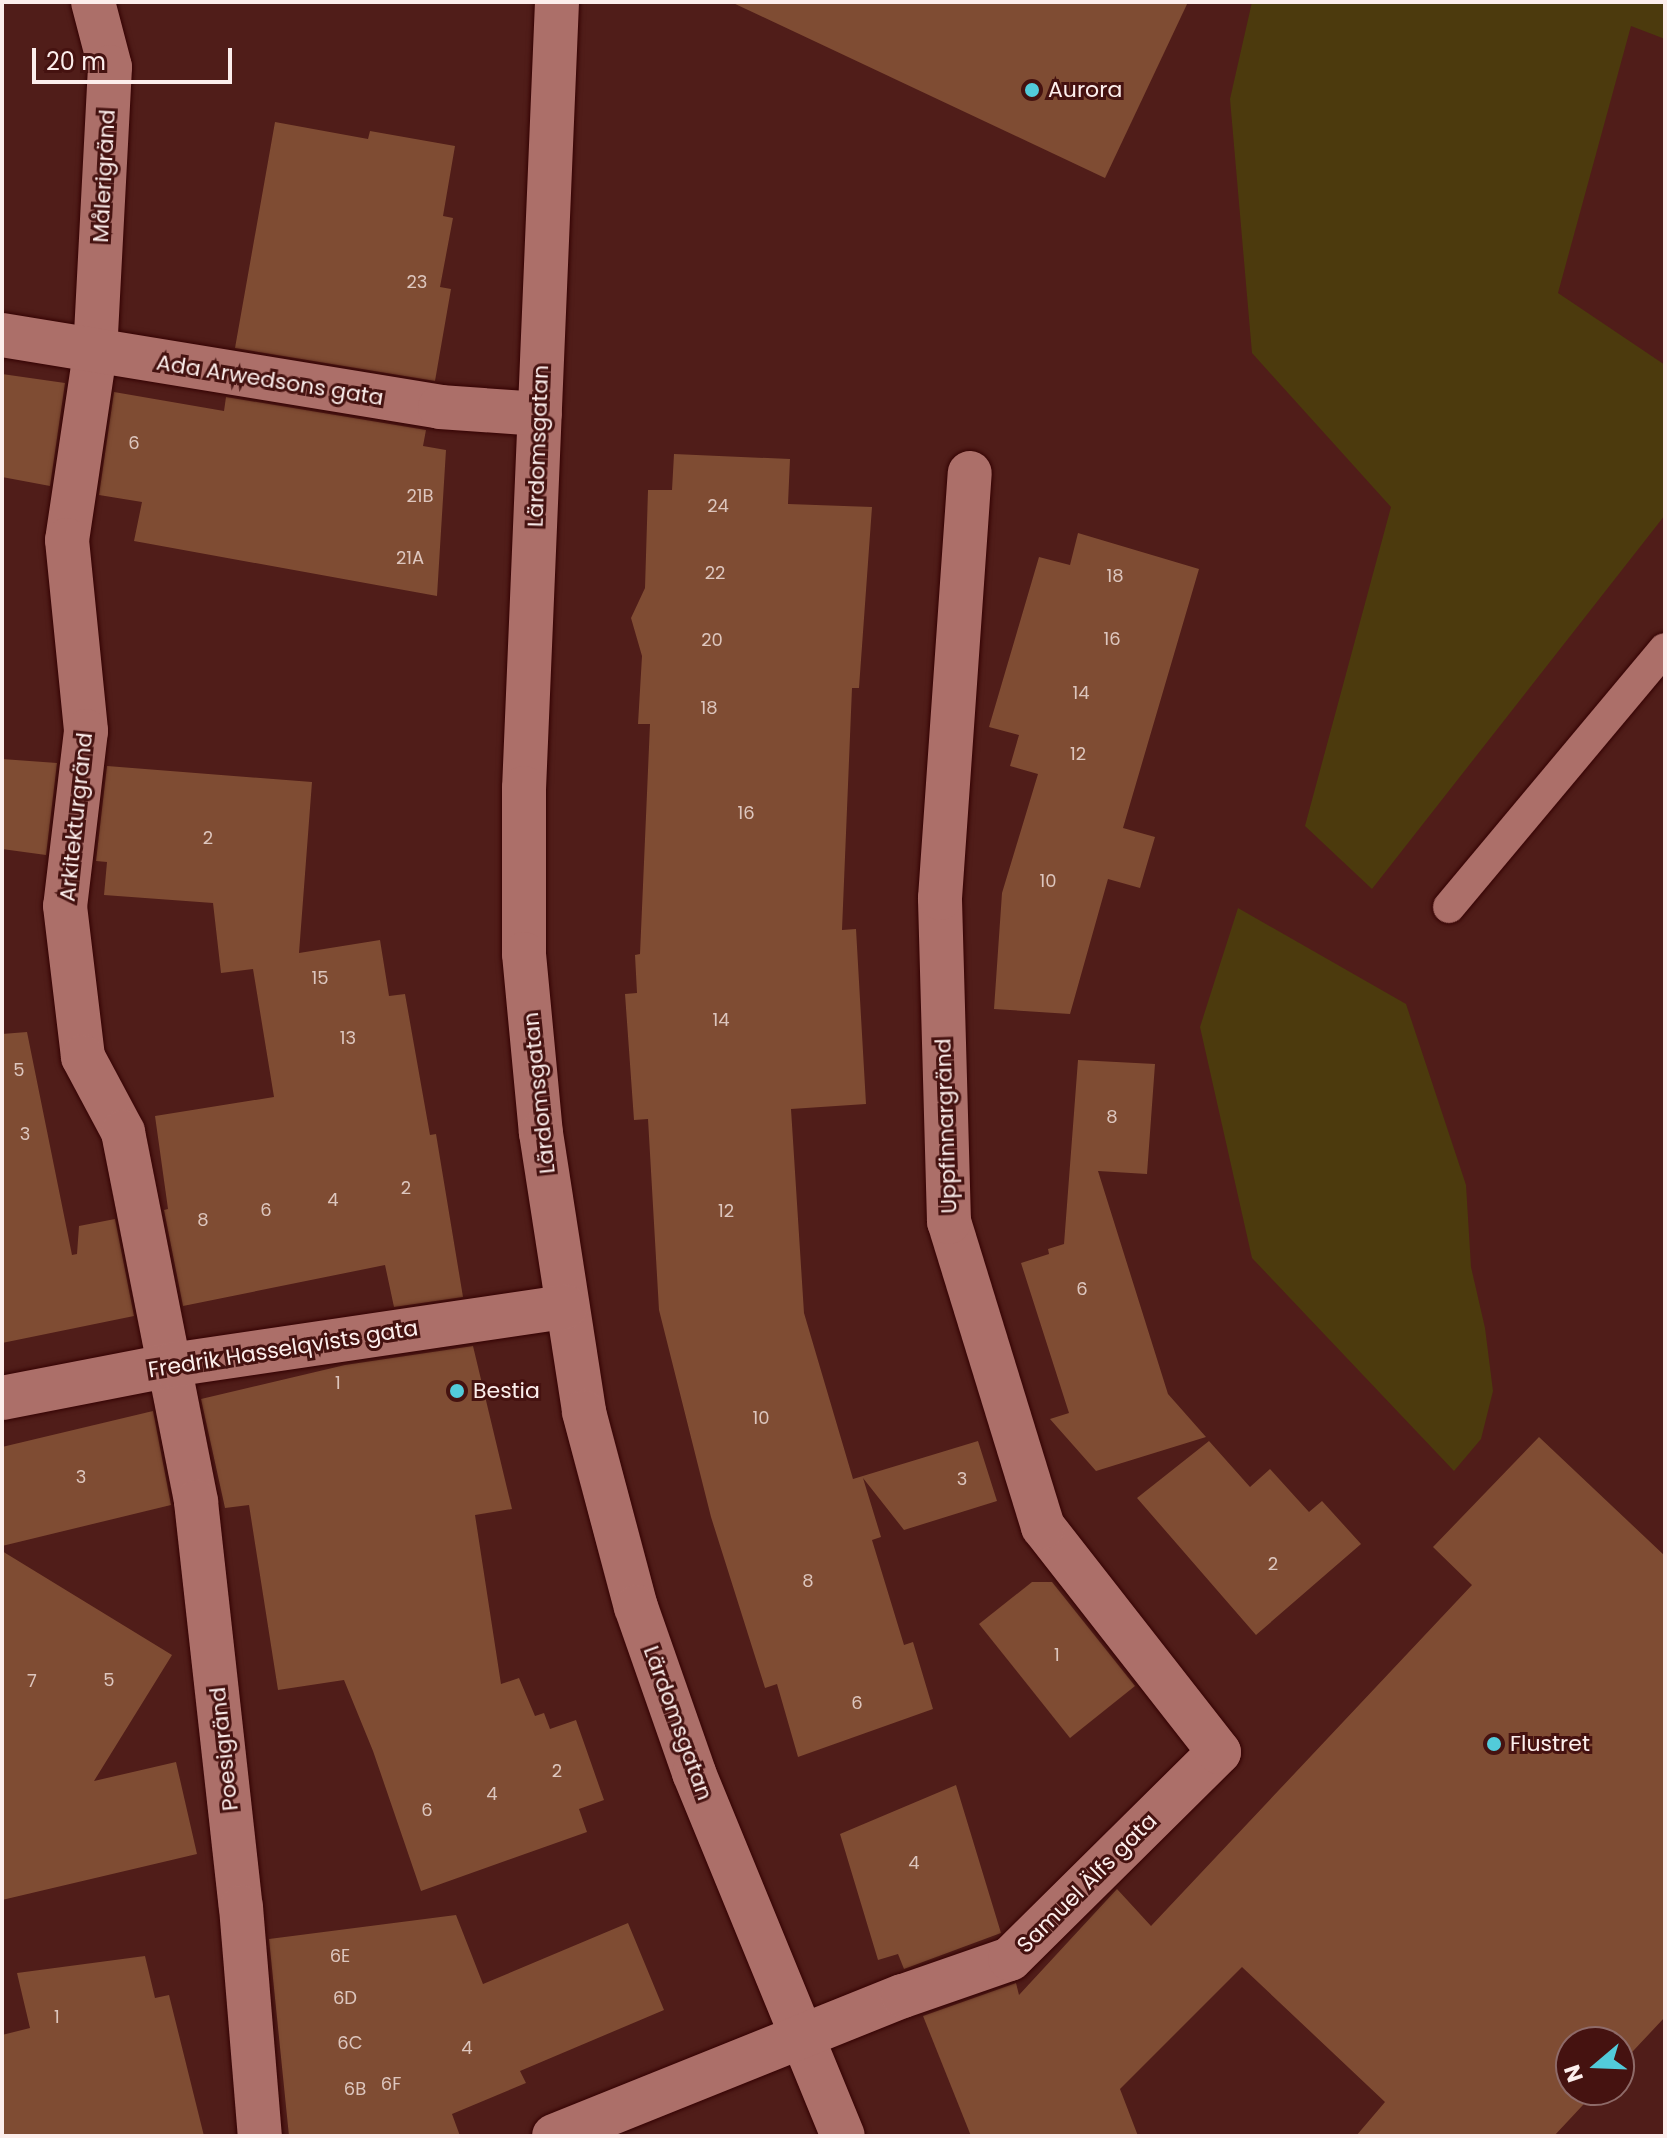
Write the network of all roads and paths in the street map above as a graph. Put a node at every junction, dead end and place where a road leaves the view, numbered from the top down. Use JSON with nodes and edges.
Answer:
{"nodes":[{"id":1,"x":93,"y":2,"type":"edge"},
{"id":2,"x":557,"y":2,"type":"edge"},
{"id":3,"x":2,"y":335,"type":"edge"},
{"id":4,"x":95,"y":353,"type":"junction"},
{"id":5,"x":540,"y":414,"type":"junction"},
{"id":6,"x":970,"y":473,"type":"dead end"},
{"id":7,"x":1665,"y":649,"type":"edge"},
{"id":8,"x":1449,"y":907,"type":"dead end"},
{"id":9,"x":566,"y":1307,"type":"junction"},
{"id":10,"x":171,"y":1365,"type":"junction"},
{"id":11,"x":2,"y":1398,"type":"edge"},
{"id":12,"x":1219,"y":1752,"type":"joint"},
{"id":13,"x":802,"y":2037,"type":"junction"},
{"id":14,"x":260,"y":2136,"type":"edge"},
{"id":15,"x":554,"y":2136,"type":"edge"},
{"id":16,"x":843,"y":2136,"type":"edge"}],
"edges":[{"from":1,"to":4,"type":"street","name":"Målerigränd"},
{"from":2,"to":5,"type":"street","name":"Lärdomsgatan"},
{"from":3,"to":4,"type":"street","name":"Ada Arwedsons gata"},
{"from":4,"to":5,"type":"street","name":"Ada Arwedsons gata"},
{"from":4,"to":10,"type":"street","name":"Arkitekturgränd"},
{"from":5,"to":9,"type":"street","name":"Lärdomsgatan"},
{"from":6,"to":12,"type":"street","name":"Uppfinnargränd"},
{"from":7,"to":8,"type":"lane"},
{"from":9,"to":10,"type":"street","name":"Fredrik Hasselqvists gata"},
{"from":9,"to":13,"type":"street","name":"Lärdomsgatan"},
{"from":10,"to":11,"type":"street","name":"Fredrik Hasselqvists gata"},
{"from":10,"to":14,"type":"street","name":"Poesigränd"},
{"from":12,"to":13,"type":"street","name":"Samuel Älfs gata"},
{"from":13,"to":15,"type":"street","name":"Samuel Älfs gata"},
{"from":13,"to":16,"type":"street","name":"Lärdomsgatan"}]}
